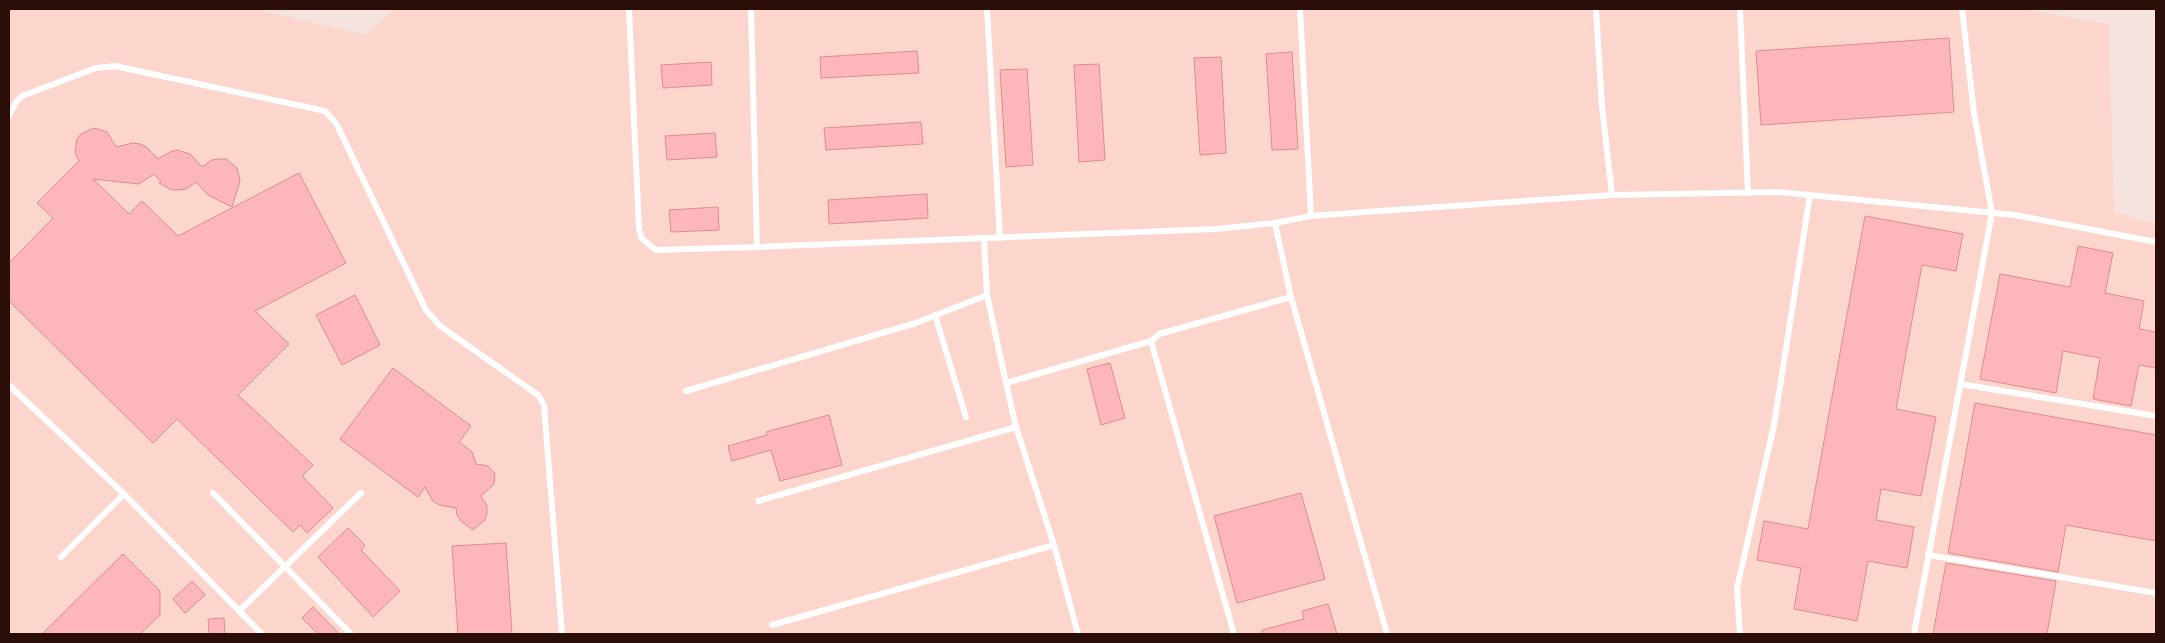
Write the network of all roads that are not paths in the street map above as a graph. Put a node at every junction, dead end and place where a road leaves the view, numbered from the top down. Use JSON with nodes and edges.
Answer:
{"nodes":[{"id":1,"x":629,"y":9,"type":"edge"},
{"id":2,"x":751,"y":9,"type":"edge"},
{"id":3,"x":987,"y":9,"type":"edge"},
{"id":4,"x":1300,"y":9,"type":"edge"},
{"id":5,"x":1596,"y":9,"type":"edge"},
{"id":6,"x":1740,"y":9,"type":"edge"},
{"id":7,"x":1962,"y":9,"type":"edge"},
{"id":8,"x":9,"y":116,"type":"edge"},
{"id":9,"x":1748,"y":193,"type":"junction"},
{"id":10,"x":1612,"y":196,"type":"junction"},
{"id":11,"x":1810,"y":196,"type":"junction"},
{"id":12,"x":1992,"y":213,"type":"junction"},
{"id":13,"x":1311,"y":216,"type":"junction"},
{"id":14,"x":1276,"y":223,"type":"junction"},
{"id":15,"x":984,"y":238,"type":"junction"},
{"id":16,"x":1000,"y":238,"type":"junction"},
{"id":17,"x":2156,"y":242,"type":"edge"},
{"id":18,"x":758,"y":247,"type":"junction"},
{"id":19,"x":987,"y":295,"type":"junction"},
{"id":20,"x":1291,"y":297,"type":"junction"},
{"id":21,"x":935,"y":315,"type":"junction"},
{"id":22,"x":1151,"y":341,"type":"junction"},
{"id":23,"x":1006,"y":383,"type":"junction"},
{"id":24,"x":1960,"y":384,"type":"junction"},
{"id":25,"x":9,"y":385,"type":"edge"},
{"id":26,"x":686,"y":391,"type":"dead end"},
{"id":27,"x":2156,"y":416,"type":"edge"},
{"id":28,"x":966,"y":417,"type":"dead end"},
{"id":29,"x":1016,"y":427,"type":"junction"},
{"id":30,"x":213,"y":493,"type":"dead end"},
{"id":31,"x":361,"y":493,"type":"dead end"},
{"id":32,"x":124,"y":494,"type":"junction"},
{"id":33,"x":758,"y":501,"type":"dead end"},
{"id":34,"x":1054,"y":545,"type":"junction"},
{"id":35,"x":1928,"y":555,"type":"junction"},
{"id":36,"x":61,"y":557,"type":"dead end"},
{"id":37,"x":285,"y":567,"type":"junction"},
{"id":38,"x":2156,"y":594,"type":"edge"},
{"id":39,"x":239,"y":611,"type":"junction"},
{"id":40,"x":772,"y":625,"type":"dead end"},
{"id":41,"x":257,"y":632,"type":"edge"},
{"id":42,"x":351,"y":634,"type":"edge"},
{"id":43,"x":562,"y":634,"type":"edge"},
{"id":44,"x":1078,"y":634,"type":"edge"},
{"id":45,"x":1234,"y":634,"type":"edge"},
{"id":46,"x":1387,"y":634,"type":"edge"},
{"id":47,"x":1740,"y":634,"type":"edge"},
{"id":48,"x":1914,"y":634,"type":"edge"}],
"edges":[{"from":1,"to":18,"type":"lane"},
{"from":2,"to":18,"type":"lane"},
{"from":3,"to":16,"type":"lane"},
{"from":4,"to":13,"type":"lane"},
{"from":5,"to":10,"type":"lane"},
{"from":6,"to":9,"type":"lane"},
{"from":7,"to":12,"type":"lane"},
{"from":8,"to":43,"type":"lane"},
{"from":9,"to":10,"type":"lane"},
{"from":9,"to":11,"type":"lane"},
{"from":10,"to":13,"type":"lane"},
{"from":11,"to":12,"type":"lane"},
{"from":11,"to":47,"type":"lane"},
{"from":12,"to":17,"type":"lane"},
{"from":12,"to":24,"type":"lane"},
{"from":13,"to":14,"type":"lane"},
{"from":14,"to":16,"type":"lane"},
{"from":14,"to":20,"type":"lane"},
{"from":15,"to":16,"type":"lane"},
{"from":15,"to":18,"type":"lane"},
{"from":15,"to":19,"type":"lane"},
{"from":19,"to":21,"type":"lane"},
{"from":19,"to":23,"type":"lane"},
{"from":20,"to":22,"type":"lane"},
{"from":20,"to":46,"type":"lane"},
{"from":21,"to":26,"type":"lane"},
{"from":21,"to":28,"type":"lane"},
{"from":22,"to":23,"type":"lane"},
{"from":22,"to":45,"type":"lane"},
{"from":23,"to":29,"type":"lane"},
{"from":24,"to":27,"type":"lane"},
{"from":24,"to":35,"type":"lane"},
{"from":25,"to":32,"type":"lane"},
{"from":29,"to":33,"type":"lane"},
{"from":29,"to":34,"type":"lane"},
{"from":30,"to":37,"type":"lane"},
{"from":31,"to":37,"type":"lane"},
{"from":32,"to":36,"type":"lane"},
{"from":32,"to":39,"type":"lane"},
{"from":34,"to":40,"type":"lane"},
{"from":34,"to":44,"type":"lane"},
{"from":35,"to":38,"type":"lane"},
{"from":35,"to":48,"type":"lane"},
{"from":37,"to":39,"type":"lane"},
{"from":37,"to":42,"type":"lane"},
{"from":39,"to":41,"type":"lane"}]}
